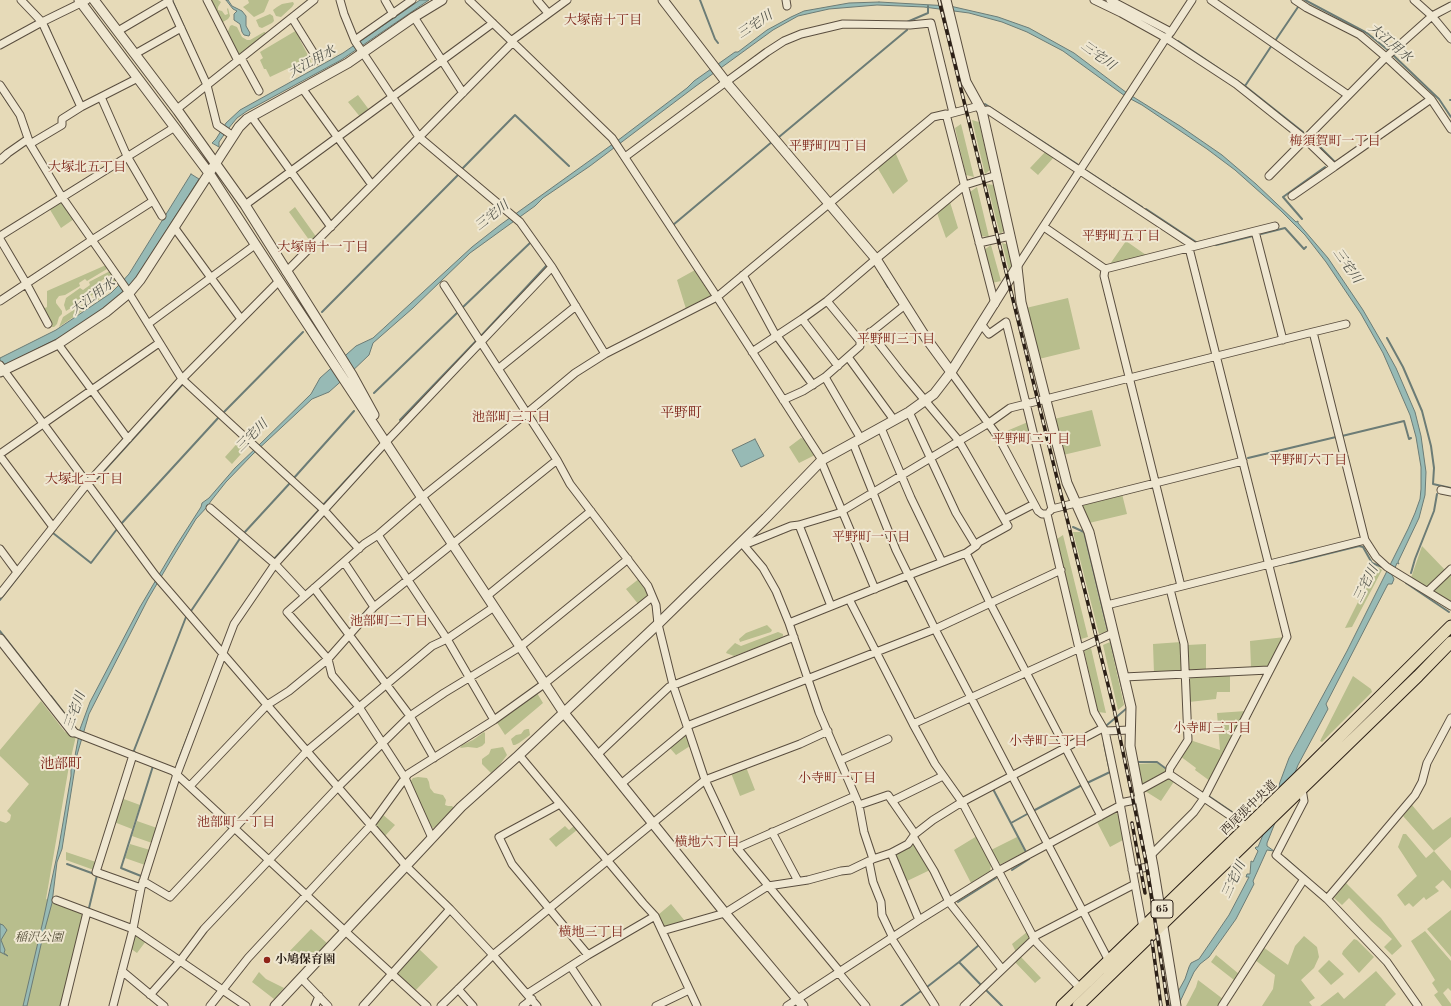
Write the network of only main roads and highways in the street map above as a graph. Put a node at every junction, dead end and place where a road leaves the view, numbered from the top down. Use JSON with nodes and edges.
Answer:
{"nodes":[{"id":1,"x":1451,"y":626,"type":"edge"},
{"id":2,"x":1451,"y":642,"type":"edge"},
{"id":3,"x":1062,"y":1006,"type":"edge"},
{"id":4,"x":1078,"y":1006,"type":"edge"}],
"edges":[{"from":1,"to":3,"type":"main road","name":"西尾張中央道","number":"65"},
{"from":2,"to":4,"type":"main road","name":"西尾張中央道","number":"65"}]}
